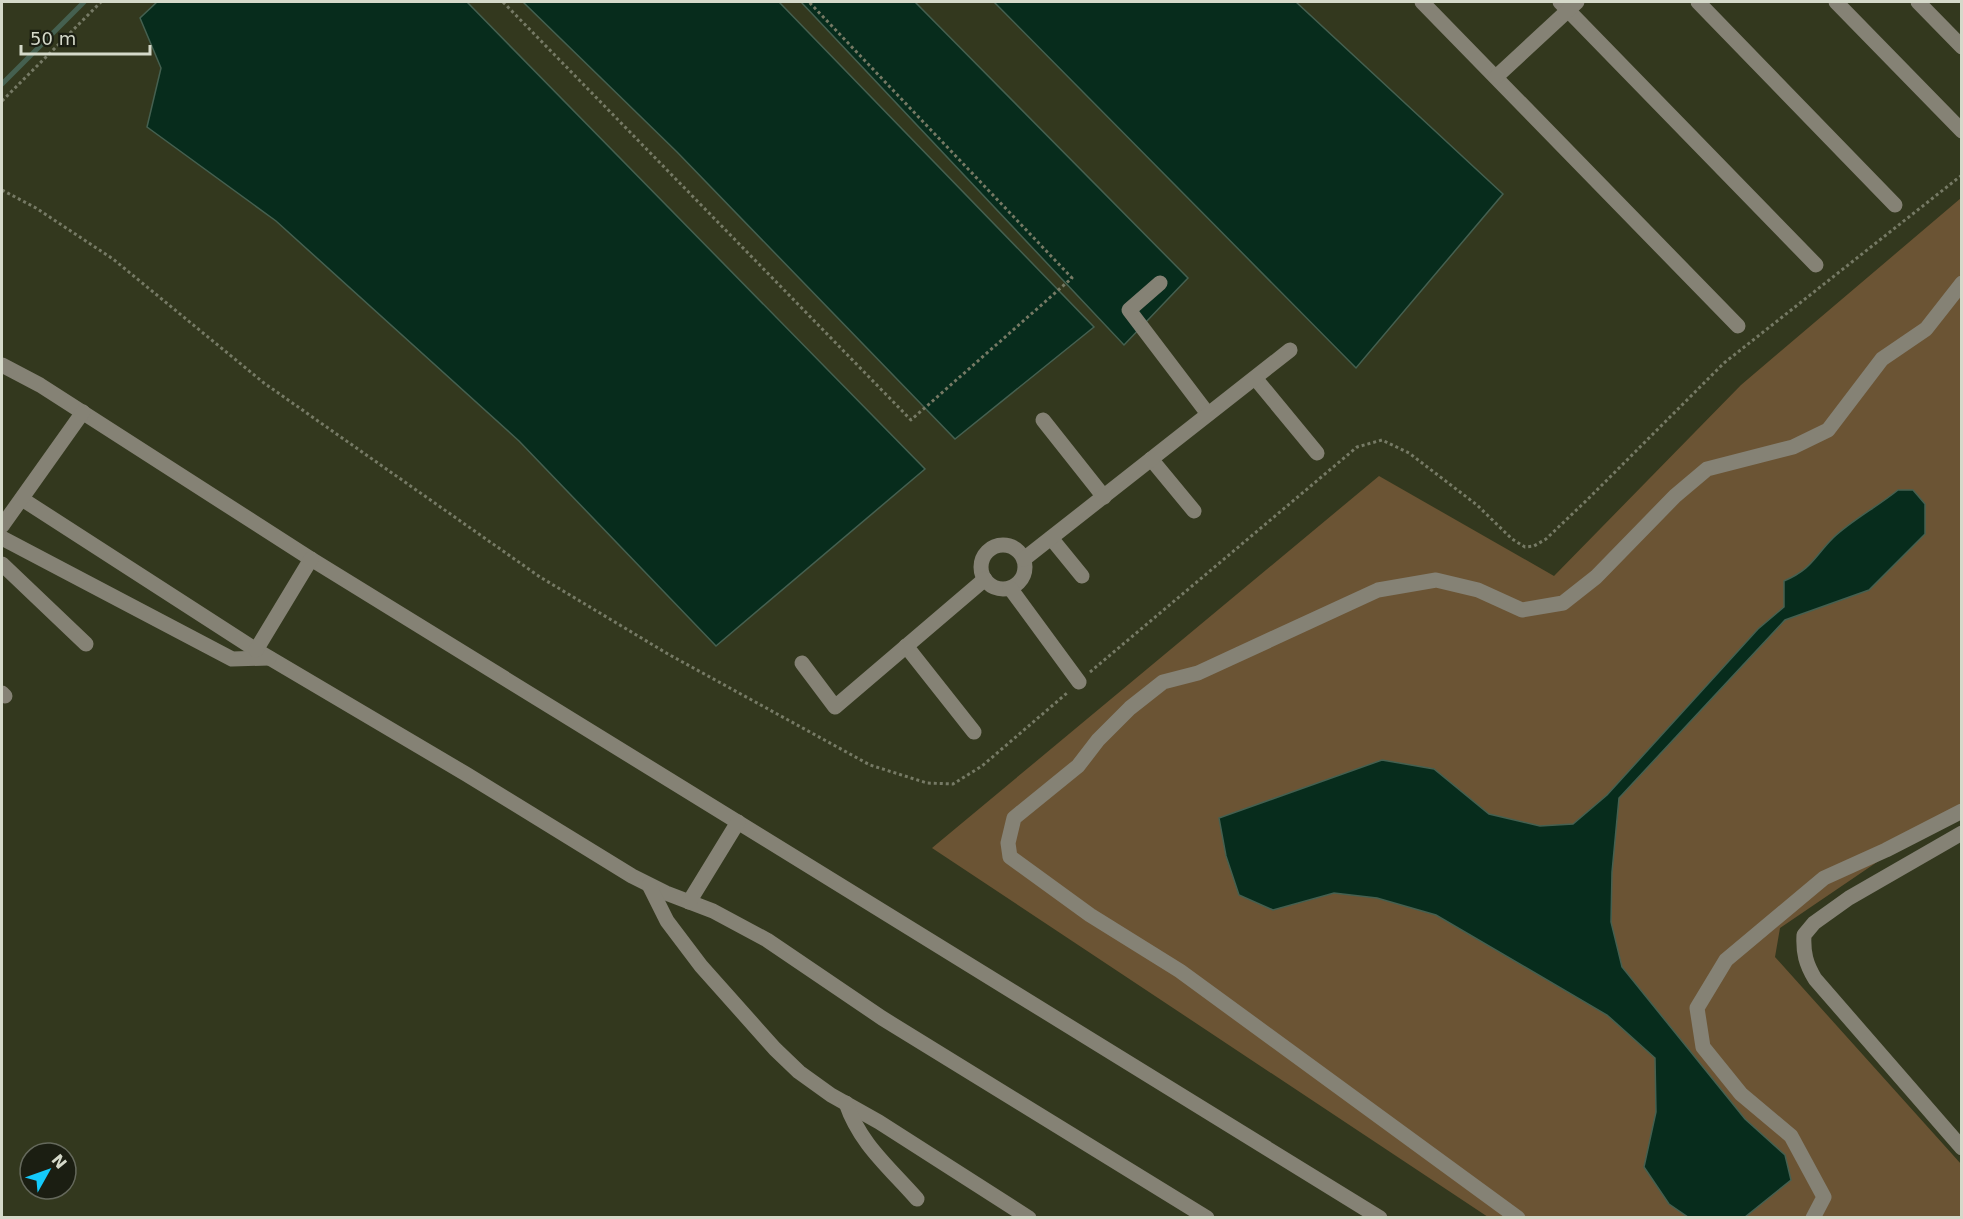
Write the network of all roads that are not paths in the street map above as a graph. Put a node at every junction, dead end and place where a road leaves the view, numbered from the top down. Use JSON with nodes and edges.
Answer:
{"nodes":[{"id":1,"x":1422,"y":2,"type":"edge"},
{"id":2,"x":1698,"y":2,"type":"edge"},
{"id":3,"x":1836,"y":2,"type":"edge"},
{"id":4,"x":1918,"y":2,"type":"edge"},
{"id":5,"x":1568,"y":4,"type":"edge"},
{"id":6,"x":1962,"y":47,"type":"edge"},
{"id":7,"x":1496,"y":77,"type":"junction"},
{"id":8,"x":1962,"y":132,"type":"edge"},
{"id":9,"x":1895,"y":205,"type":"dead end"},
{"id":10,"x":1816,"y":265,"type":"dead end"},
{"id":11,"x":1962,"y":283,"type":"edge"},
{"id":12,"x":1160,"y":284,"type":"dead end"},
{"id":13,"x":1738,"y":326,"type":"dead end"},
{"id":14,"x":1290,"y":350,"type":"dead end"},
{"id":15,"x":2,"y":365,"type":"edge"},
{"id":16,"x":1255,"y":378,"type":"junction"},
{"id":17,"x":83,"y":412,"type":"junction"},
{"id":18,"x":1208,"y":414,"type":"junction"},
{"id":19,"x":1043,"y":420,"type":"dead end"},
{"id":20,"x":1317,"y":453,"type":"dead end"},
{"id":21,"x":1151,"y":459,"type":"junction"},
{"id":22,"x":1104,"y":496,"type":"junction"},
{"id":23,"x":22,"y":499,"type":"junction"},
{"id":24,"x":1194,"y":511,"type":"dead end"},
{"id":25,"x":2,"y":526,"type":"edge"},
{"id":26,"x":2,"y":538,"type":"edge"},
{"id":27,"x":1051,"y":538,"type":"junction"},
{"id":28,"x":312,"y":559,"type":"junction"},
{"id":29,"x":1024,"y":559,"type":"junction"},
{"id":30,"x":2,"y":564,"type":"edge"},
{"id":31,"x":1083,"y":576,"type":"dead end"},
{"id":32,"x":985,"y":579,"type":"junction"},
{"id":33,"x":1010,"y":588,"type":"junction"},
{"id":34,"x":86,"y":644,"type":"dead end"},
{"id":35,"x":906,"y":646,"type":"junction"},
{"id":36,"x":262,"y":654,"type":"junction"},
{"id":37,"x":801,"y":663,"type":"dead end"},
{"id":38,"x":1079,"y":682,"type":"road end"},
{"id":39,"x":974,"y":732,"type":"dead end"},
{"id":40,"x":1962,"y":811,"type":"edge"},
{"id":41,"x":738,"y":822,"type":"junction"},
{"id":42,"x":1962,"y":833,"type":"edge"},
{"id":43,"x":649,"y":885,"type":"junction"},
{"id":44,"x":689,"y":902,"type":"junction"},
{"id":45,"x":846,"y":1103,"type":"junction"},
{"id":46,"x":1962,"y":1148,"type":"edge"},
{"id":47,"x":917,"y":1199,"type":"dead end"},
{"id":48,"x":1029,"y":1218,"type":"edge"},
{"id":49,"x":1207,"y":1218,"type":"edge"},
{"id":50,"x":1380,"y":1218,"type":"edge"},
{"id":51,"x":1518,"y":1218,"type":"edge"},
{"id":52,"x":1813,"y":1218,"type":"edge"}],
"edges":[{"from":1,"to":7,"type":"street"},
{"from":2,"to":9,"type":"street"},
{"from":3,"to":8,"type":"street"},
{"from":4,"to":6,"type":"street"},
{"from":5,"to":7,"type":"street"},
{"from":5,"to":10,"type":"street"},
{"from":7,"to":13,"type":"street"},
{"from":11,"to":51,"type":"street"},
{"from":12,"to":18,"type":"street"},
{"from":14,"to":16,"type":"street"},
{"from":15,"to":17,"type":"street"},
{"from":16,"to":18,"type":"street"},
{"from":16,"to":20,"type":"street"},
{"from":17,"to":23,"type":"street"},
{"from":17,"to":28,"type":"street"},
{"from":18,"to":21,"type":"street"},
{"from":19,"to":22,"type":"street"},
{"from":21,"to":22,"type":"street"},
{"from":21,"to":24,"type":"street"},
{"from":22,"to":27,"type":"street"},
{"from":23,"to":25,"type":"street"},
{"from":23,"to":36,"type":"street"},
{"from":26,"to":36,"type":"street"},
{"from":27,"to":29,"type":"street"},
{"from":27,"to":31,"type":"street"},
{"from":28,"to":36,"type":"street"},
{"from":28,"to":41,"type":"street"},
{"from":29,"to":32,"type":"street"},
{"from":29,"to":33,"type":"street"},
{"from":30,"to":34,"type":"street"},
{"from":32,"to":33,"type":"street"},
{"from":32,"to":35,"type":"street"},
{"from":33,"to":38,"type":"street"},
{"from":35,"to":37,"type":"street"},
{"from":35,"to":39,"type":"street"},
{"from":36,"to":43,"type":"street"},
{"from":40,"to":52,"type":"street"},
{"from":41,"to":44,"type":"street"},
{"from":41,"to":50,"type":"street"},
{"from":42,"to":46,"type":"street"},
{"from":43,"to":44,"type":"street"},
{"from":43,"to":45,"type":"street"},
{"from":44,"to":49,"type":"street"},
{"from":45,"to":47,"type":"street"},
{"from":45,"to":48,"type":"street"}]}
